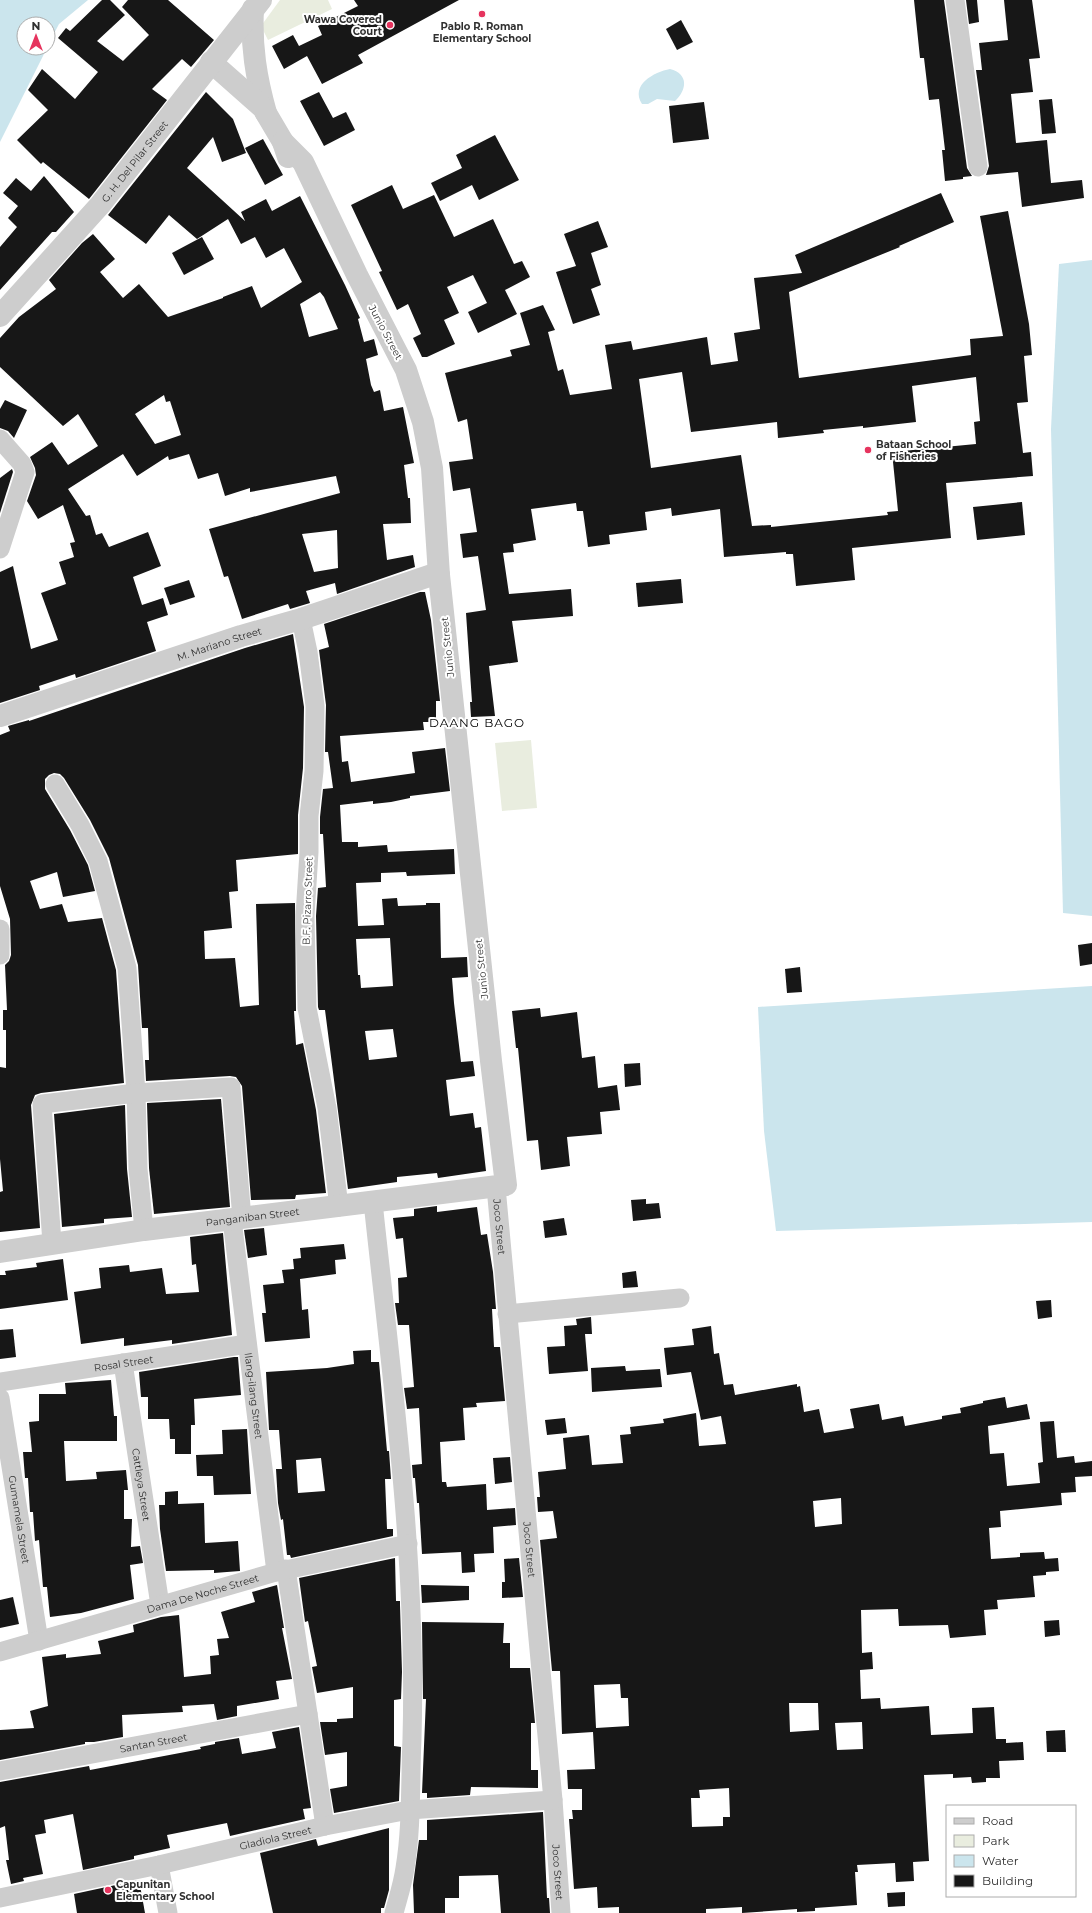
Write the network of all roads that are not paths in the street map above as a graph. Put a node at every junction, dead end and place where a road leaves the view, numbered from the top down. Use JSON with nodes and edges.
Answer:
{"nodes":[{"id":1,"x":955,"y":0,"type":"edge"},
{"id":2,"x":257,"y":5,"type":"edge"},
{"id":3,"x":211,"y":62,"type":"junction"},
{"id":4,"x":266,"y":114,"type":"junction"},
{"id":5,"x":978,"y":167,"type":"dead end"},
{"id":6,"x":0,"y":316,"type":"edge"},
{"id":7,"x":0,"y":439,"type":"edge"},
{"id":8,"x":0,"y":549,"type":"edge"},
{"id":9,"x":436,"y":575,"type":"junction"},
{"id":10,"x":301,"y":619,"type":"junction"},
{"id":11,"x":0,"y":716,"type":"edge"},
{"id":12,"x":55,"y":784,"type":"dead end"},
{"id":13,"x":0,"y":929,"type":"edge"},
{"id":14,"x":0,"y":955,"type":"edge"},
{"id":15,"x":136,"y":1093,"type":"junction"},
{"id":16,"x":501,"y":1186,"type":"junction"},
{"id":17,"x":373,"y":1202,"type":"junction"},
{"id":18,"x":339,"y":1207,"type":"junction"},
{"id":19,"x":237,"y":1219,"type":"junction"},
{"id":20,"x":144,"y":1230,"type":"junction"},
{"id":21,"x":52,"y":1243,"type":"junction"},
{"id":22,"x":0,"y":1252,"type":"edge"},
{"id":23,"x":680,"y":1298,"type":"dead end"},
{"id":24,"x":507,"y":1314,"type":"junction"},
{"id":25,"x":247,"y":1344,"type":"junction"},
{"id":26,"x":123,"y":1363,"type":"junction"},
{"id":27,"x":0,"y":1382,"type":"edge"},
{"id":28,"x":0,"y":1398,"type":"edge"},
{"id":29,"x":408,"y":1544,"type":"junction"},
{"id":30,"x":281,"y":1571,"type":"junction"},
{"id":31,"x":160,"y":1606,"type":"junction"},
{"id":32,"x":39,"y":1641,"type":"junction"},
{"id":33,"x":0,"y":1652,"type":"edge"},
{"id":34,"x":308,"y":1714,"type":"junction"},
{"id":35,"x":0,"y":1771,"type":"edge"},
{"id":36,"x":553,"y":1800,"type":"junction"},
{"id":37,"x":410,"y":1810,"type":"junction"},
{"id":38,"x":325,"y":1826,"type":"junction"},
{"id":39,"x":159,"y":1865,"type":"junction"},
{"id":40,"x":0,"y":1898,"type":"edge"},
{"id":41,"x":168,"y":1913,"type":"edge"},
{"id":42,"x":394,"y":1913,"type":"edge"},
{"id":43,"x":561,"y":1913,"type":"edge"}],
"edges":[{"from":1,"to":5,"type":"street"},
{"from":2,"to":3,"type":"street","name":"G. H. Del Pilar Street"},
{"from":2,"to":4,"type":"street"},
{"from":3,"to":4,"type":"street","name":"Junio Street"},
{"from":3,"to":6,"type":"street","name":"G. H. Del Pilar Street"},
{"from":4,"to":9,"type":"street","name":"Junio Street"},
{"from":7,"to":8,"type":"street"},
{"from":9,"to":10,"type":"street","name":"M. Mariano Street"},
{"from":9,"to":16,"type":"street","name":"Junio Street"},
{"from":10,"to":11,"type":"street","name":"M. Mariano Street"},
{"from":10,"to":18,"type":"street","name":"B.F. Pizarro Street"},
{"from":12,"to":15,"type":"street"},
{"from":13,"to":14,"type":"street"},
{"from":15,"to":19,"type":"street","name":"Ilang-ilang Street"},
{"from":15,"to":20,"type":"street"},
{"from":15,"to":21,"type":"street"},
{"from":16,"to":17,"type":"street","name":"Panganiban Street"},
{"from":16,"to":24,"type":"street","name":"Joco Street"},
{"from":17,"to":18,"type":"street","name":"Panganiban Street"},
{"from":17,"to":29,"type":"street"},
{"from":18,"to":19,"type":"street","name":"Panganiban Street"},
{"from":19,"to":20,"type":"street","name":"Panganiban Street"},
{"from":19,"to":25,"type":"street","name":"Ilang-ilang Street"},
{"from":20,"to":21,"type":"street","name":"Panganiban Street"},
{"from":21,"to":22,"type":"street","name":"Panganiban Street"},
{"from":23,"to":24,"type":"street"},
{"from":24,"to":36,"type":"street","name":"Joco Street"},
{"from":25,"to":26,"type":"street","name":"Rosal Street"},
{"from":25,"to":30,"type":"street","name":"Ilang-ilang Street"},
{"from":26,"to":27,"type":"street","name":"Rosal Street"},
{"from":26,"to":31,"type":"street","name":"Cattleya Street"},
{"from":28,"to":32,"type":"street","name":"Gumamela Street"},
{"from":29,"to":30,"type":"street","name":"Dama De Noche Street"},
{"from":29,"to":37,"type":"street"},
{"from":30,"to":31,"type":"street","name":"Dama De Noche Street"},
{"from":30,"to":34,"type":"street","name":"Ilang-ilang Street"},
{"from":31,"to":32,"type":"street","name":"Dama De Noche Street"},
{"from":32,"to":33,"type":"street","name":"Dama De Noche Street"},
{"from":34,"to":35,"type":"street","name":"Santan Street"},
{"from":34,"to":38,"type":"street","name":"Ilang-ilang Street"},
{"from":36,"to":37,"type":"street","name":"Gladiola Street"},
{"from":36,"to":43,"type":"street","name":"Joco Street"},
{"from":37,"to":38,"type":"street","name":"Gladiola Street"},
{"from":37,"to":42,"type":"street"},
{"from":38,"to":39,"type":"street","name":"Gladiola Street"},
{"from":39,"to":40,"type":"street","name":"Gladiola Street"},
{"from":39,"to":41,"type":"street"}]}
